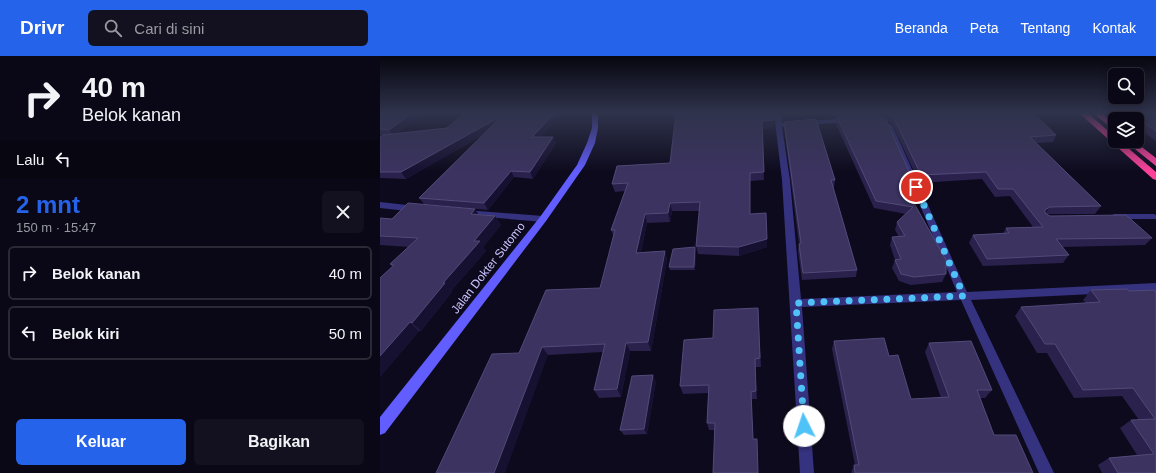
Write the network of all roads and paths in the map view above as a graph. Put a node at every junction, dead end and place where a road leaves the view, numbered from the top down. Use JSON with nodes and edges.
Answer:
{"nodes":[{"id":1,"x":593,"y":132,"type":"edge"},
{"id":2,"x":780,"y":132,"type":"edge"},
{"id":3,"x":892,"y":132,"type":"edge"},
{"id":4,"x":1123,"y":148,"type":"edge"},
{"id":5,"x":1137,"y":148,"type":"edge"},
{"id":6,"x":1156,"y":164,"type":"edge"},
{"id":7,"x":1156,"y":177,"type":"edge"},
{"id":8,"x":380,"y":205,"type":"edge"},
{"id":9,"x":427,"y":210,"type":"edge"},
{"id":10,"x":458,"y":212,"type":"edge"},
{"id":11,"x":1104,"y":217,"type":"edge"},
{"id":12,"x":1156,"y":217,"type":"edge"},
{"id":13,"x":543,"y":219,"type":"junction"},
{"id":14,"x":1156,"y":287,"type":"edge"},
{"id":15,"x":964,"y":296,"type":"junction"},
{"id":16,"x":796,"y":303,"type":"junction"},
{"id":17,"x":380,"y":428,"type":"edge"},
{"id":18,"x":807,"y":473,"type":"edge"},
{"id":19,"x":1047,"y":473,"type":"edge"}],
"edges":[{"from":1,"to":13,"type":"main road","name":"Jalan Dokter Sutomo"},
{"from":2,"to":16,"type":"street"},
{"from":3,"to":15,"type":"street"},
{"from":4,"to":7,"type":"highway"},
{"from":5,"to":6,"type":"highway"},
{"from":8,"to":9,"type":"street"},
{"from":10,"to":13,"type":"street"},
{"from":11,"to":12,"type":"street"},
{"from":13,"to":17,"type":"main road","name":"Jalan Dokter Sutomo"},
{"from":14,"to":15,"type":"street"},
{"from":15,"to":16,"type":"street"},
{"from":15,"to":19,"type":"street"},
{"from":16,"to":18,"type":"street"}]}
